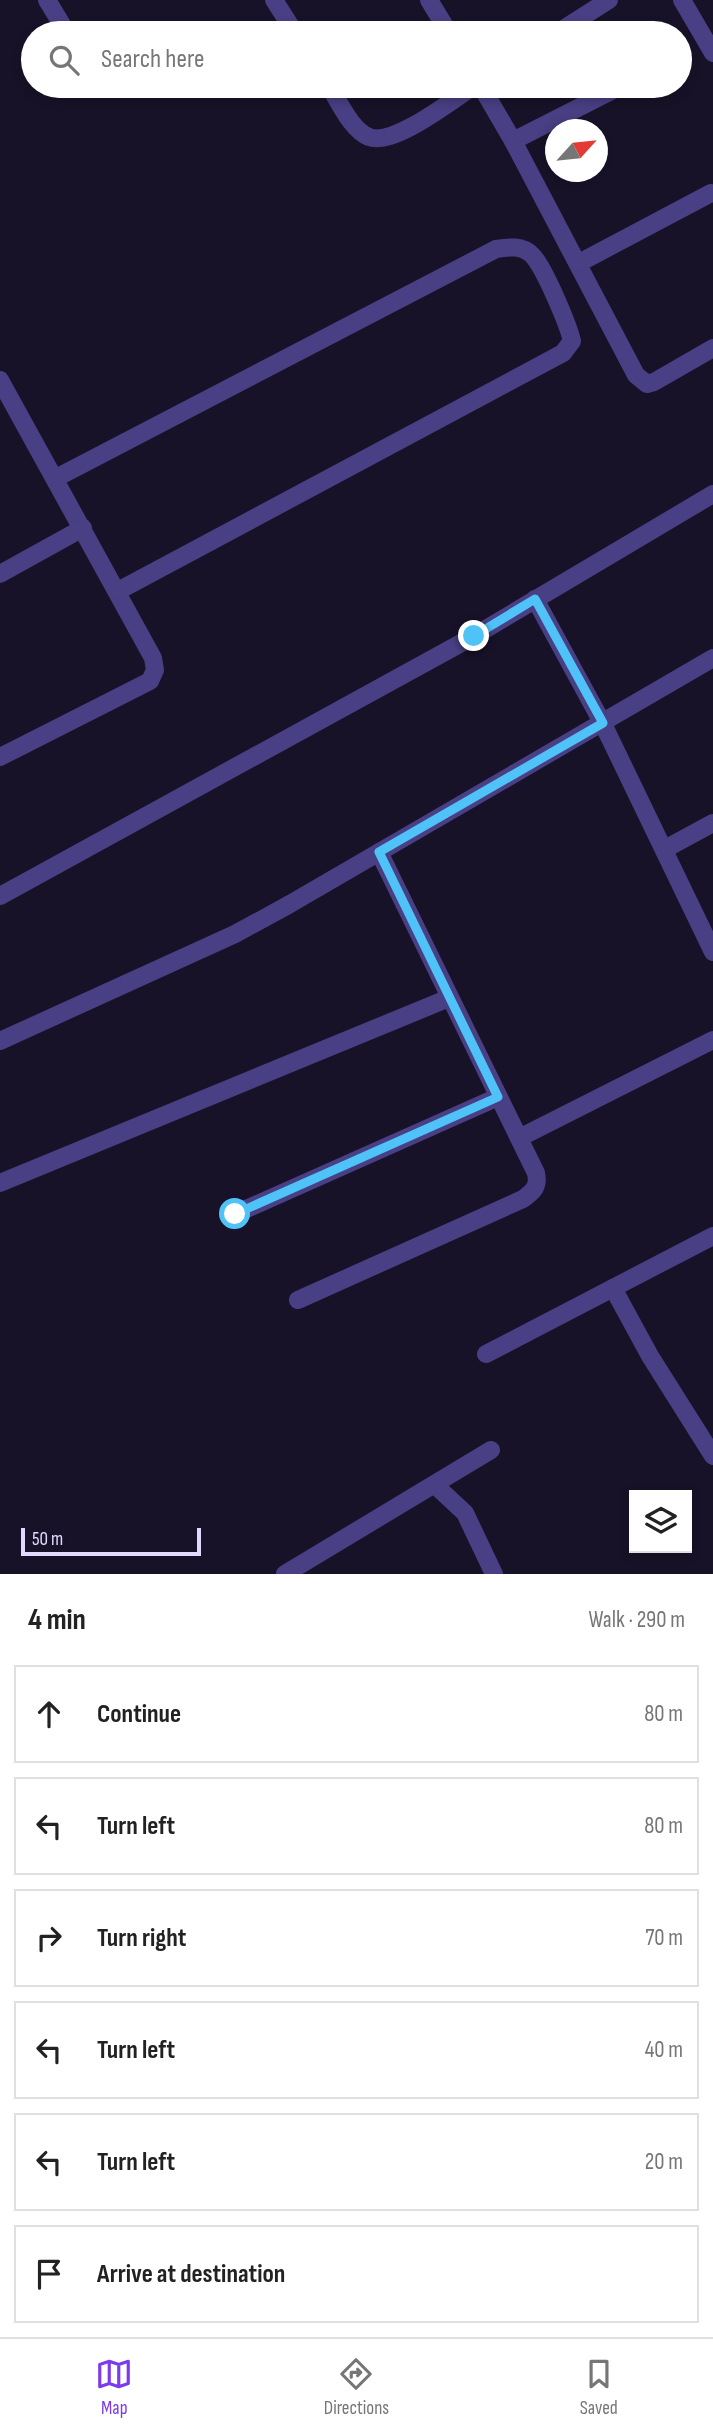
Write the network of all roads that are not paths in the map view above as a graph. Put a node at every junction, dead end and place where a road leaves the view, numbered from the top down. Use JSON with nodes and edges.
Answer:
{"nodes":[{"id":1,"x":47,"y":0,"type":"edge"},
{"id":2,"x":274,"y":0,"type":"edge"},
{"id":3,"x":429,"y":0,"type":"edge"},
{"id":4,"x":682,"y":0,"type":"edge"},
{"id":5,"x":596,"y":3,"type":"edge"},
{"id":6,"x":60,"y":21,"type":"edge"},
{"id":7,"x":287,"y":21,"type":"edge"},
{"id":8,"x":442,"y":21,"type":"edge"},
{"id":9,"x":572,"y":21,"type":"edge"},
{"id":10,"x":713,"y":53,"type":"edge"},
{"id":11,"x":337,"y":98,"type":"edge"},
{"id":12,"x":455,"y":98,"type":"edge"},
{"id":13,"x":488,"y":98,"type":"edge"},
{"id":14,"x":597,"y":98,"type":"edge"},
{"id":15,"x":513,"y":141,"type":"junction"},
{"id":16,"x":711,"y":193,"type":"dead end"},
{"id":17,"x":579,"y":263,"type":"junction"},
{"id":18,"x":713,"y":348,"type":"edge"},
{"id":19,"x":0,"y":380,"type":"edge"},
{"id":20,"x":56,"y":478,"type":"junction"},
{"id":21,"x":713,"y":494,"type":"edge"},
{"id":22,"x":83,"y":528,"type":"junction"},
{"id":23,"x":0,"y":575,"type":"edge"},
{"id":24,"x":118,"y":591,"type":"junction"},
{"id":25,"x":535,"y":599,"type":"junction"},
{"id":26,"x":713,"y":658,"type":"edge"},
{"id":27,"x":603,"y":723,"type":"junction"},
{"id":28,"x":0,"y":757,"type":"edge"},
{"id":29,"x":713,"y":822,"type":"edge"},
{"id":30,"x":665,"y":849,"type":"junction"},
{"id":31,"x":379,"y":852,"type":"junction"},
{"id":32,"x":0,"y":896,"type":"edge"},
{"id":33,"x":713,"y":952,"type":"edge"},
{"id":34,"x":449,"y":998,"type":"junction"},
{"id":35,"x":713,"y":1040,"type":"edge"},
{"id":36,"x":0,"y":1041,"type":"edge"},
{"id":37,"x":498,"y":1097,"type":"junction"},
{"id":38,"x":519,"y":1138,"type":"junction"},
{"id":39,"x":0,"y":1183,"type":"edge"},
{"id":40,"x":235,"y":1214,"type":"dead end"},
{"id":41,"x":713,"y":1236,"type":"edge"},
{"id":42,"x":613,"y":1288,"type":"junction"},
{"id":43,"x":298,"y":1300,"type":"dead end"},
{"id":44,"x":486,"y":1354,"type":"dead end"},
{"id":45,"x":491,"y":1450,"type":"dead end"},
{"id":46,"x":713,"y":1455,"type":"edge"},
{"id":47,"x":436,"y":1486,"type":"junction"},
{"id":48,"x":285,"y":1574,"type":"edge"},
{"id":49,"x":495,"y":1574,"type":"edge"}],
"edges":[{"from":1,"to":6,"type":"street"},
{"from":2,"to":7,"type":"street"},
{"from":3,"to":8,"type":"street"},
{"from":4,"to":10,"type":"street"},
{"from":5,"to":9,"type":"street"},
{"from":11,"to":12,"type":"street"},
{"from":13,"to":15,"type":"street"},
{"from":14,"to":15,"type":"street"},
{"from":15,"to":17,"type":"street"},
{"from":16,"to":17,"type":"street"},
{"from":17,"to":18,"type":"street"},
{"from":19,"to":20,"type":"street"},
{"from":20,"to":22,"type":"street"},
{"from":20,"to":24,"type":"street"},
{"from":21,"to":25,"type":"street"},
{"from":22,"to":23,"type":"street"},
{"from":22,"to":24,"type":"street"},
{"from":24,"to":28,"type":"street"},
{"from":25,"to":27,"type":"street"},
{"from":25,"to":32,"type":"street"},
{"from":26,"to":27,"type":"street"},
{"from":27,"to":30,"type":"street"},
{"from":27,"to":31,"type":"street"},
{"from":29,"to":30,"type":"street"},
{"from":30,"to":33,"type":"street"},
{"from":31,"to":34,"type":"street"},
{"from":31,"to":36,"type":"street"},
{"from":34,"to":37,"type":"street"},
{"from":34,"to":39,"type":"street"},
{"from":35,"to":38,"type":"street"},
{"from":37,"to":38,"type":"street"},
{"from":37,"to":40,"type":"street"},
{"from":38,"to":43,"type":"street"},
{"from":41,"to":42,"type":"street"},
{"from":42,"to":44,"type":"street"},
{"from":42,"to":46,"type":"street"},
{"from":45,"to":47,"type":"street"},
{"from":47,"to":48,"type":"street"},
{"from":47,"to":49,"type":"street"}]}
